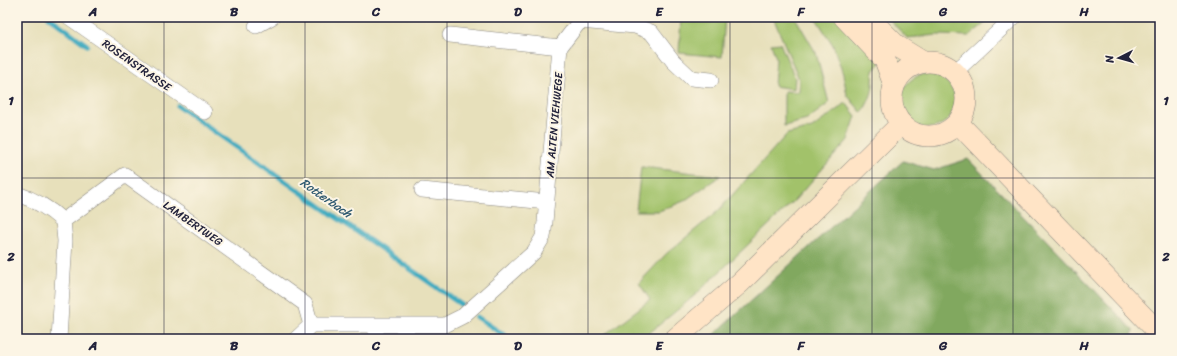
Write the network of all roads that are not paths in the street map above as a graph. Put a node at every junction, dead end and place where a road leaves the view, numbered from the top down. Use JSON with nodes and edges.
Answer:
{"nodes":[{"id":1,"x":69,"y":17,"type":"edge"},
{"id":2,"x":272,"y":17,"type":"edge"},
{"id":3,"x":844,"y":17,"type":"edge"},
{"id":4,"x":868,"y":17,"type":"edge"},
{"id":5,"x":1014,"y":17,"type":"edge"},
{"id":6,"x":580,"y":19,"type":"edge"},
{"id":7,"x":256,"y":26,"type":"dead end"},
{"id":8,"x":450,"y":35,"type":"dead end"},
{"id":9,"x":560,"y":47,"type":"junction"},
{"id":10,"x":923,"y":62,"type":"junction"},
{"id":11,"x":955,"y":72,"type":"junction"},
{"id":12,"x":711,"y":80,"type":"dead end"},
{"id":13,"x":894,"y":85,"type":"junction"},
{"id":14,"x":205,"y":112,"type":"dead end"},
{"id":15,"x":958,"y":123,"type":"junction"},
{"id":16,"x":901,"y":124,"type":"junction"},
{"id":17,"x":422,"y":190,"type":"dead end"},
{"id":18,"x":17,"y":194,"type":"edge"},
{"id":19,"x":547,"y":202,"type":"junction"},
{"id":20,"x":63,"y":221,"type":"junction"},
{"id":21,"x":311,"y":325,"type":"junction"},
{"id":22,"x":376,"y":332,"type":"edge"},
{"id":23,"x":1160,"y":334,"type":"edge"},
{"id":24,"x":59,"y":339,"type":"edge"},
{"id":25,"x":296,"y":339,"type":"edge"},
{"id":26,"x":675,"y":339,"type":"edge"}],
"edges":[{"from":1,"to":14,"type":"street","name":"ROSENSTRASSE"},
{"from":2,"to":7,"type":"street"},
{"from":3,"to":13,"type":"main road"},
{"from":4,"to":10,"type":"main road"},
{"from":5,"to":11,"type":"street"},
{"from":6,"to":9,"type":"street"},
{"from":6,"to":12,"type":"street"},
{"from":8,"to":9,"type":"street"},
{"from":9,"to":19,"type":"street","name":"AM ALTEN VIEHWEGE"},
{"from":10,"to":11,"type":"main road"},
{"from":10,"to":13,"type":"main road"},
{"from":11,"to":15,"type":"main road"},
{"from":13,"to":16,"type":"main road"},
{"from":15,"to":16,"type":"main road"},
{"from":15,"to":23,"type":"main road"},
{"from":16,"to":26,"type":"main road"},
{"from":17,"to":19,"type":"street"},
{"from":18,"to":20,"type":"street"},
{"from":19,"to":22,"type":"street","name":"AM ALTEN VIEHWEGE"},
{"from":20,"to":21,"type":"street","name":"LAMBERTWEG"},
{"from":20,"to":24,"type":"street"},
{"from":21,"to":22,"type":"street","name":"AM ALTEN VIEHWEGE"},
{"from":21,"to":25,"type":"street"}]}
